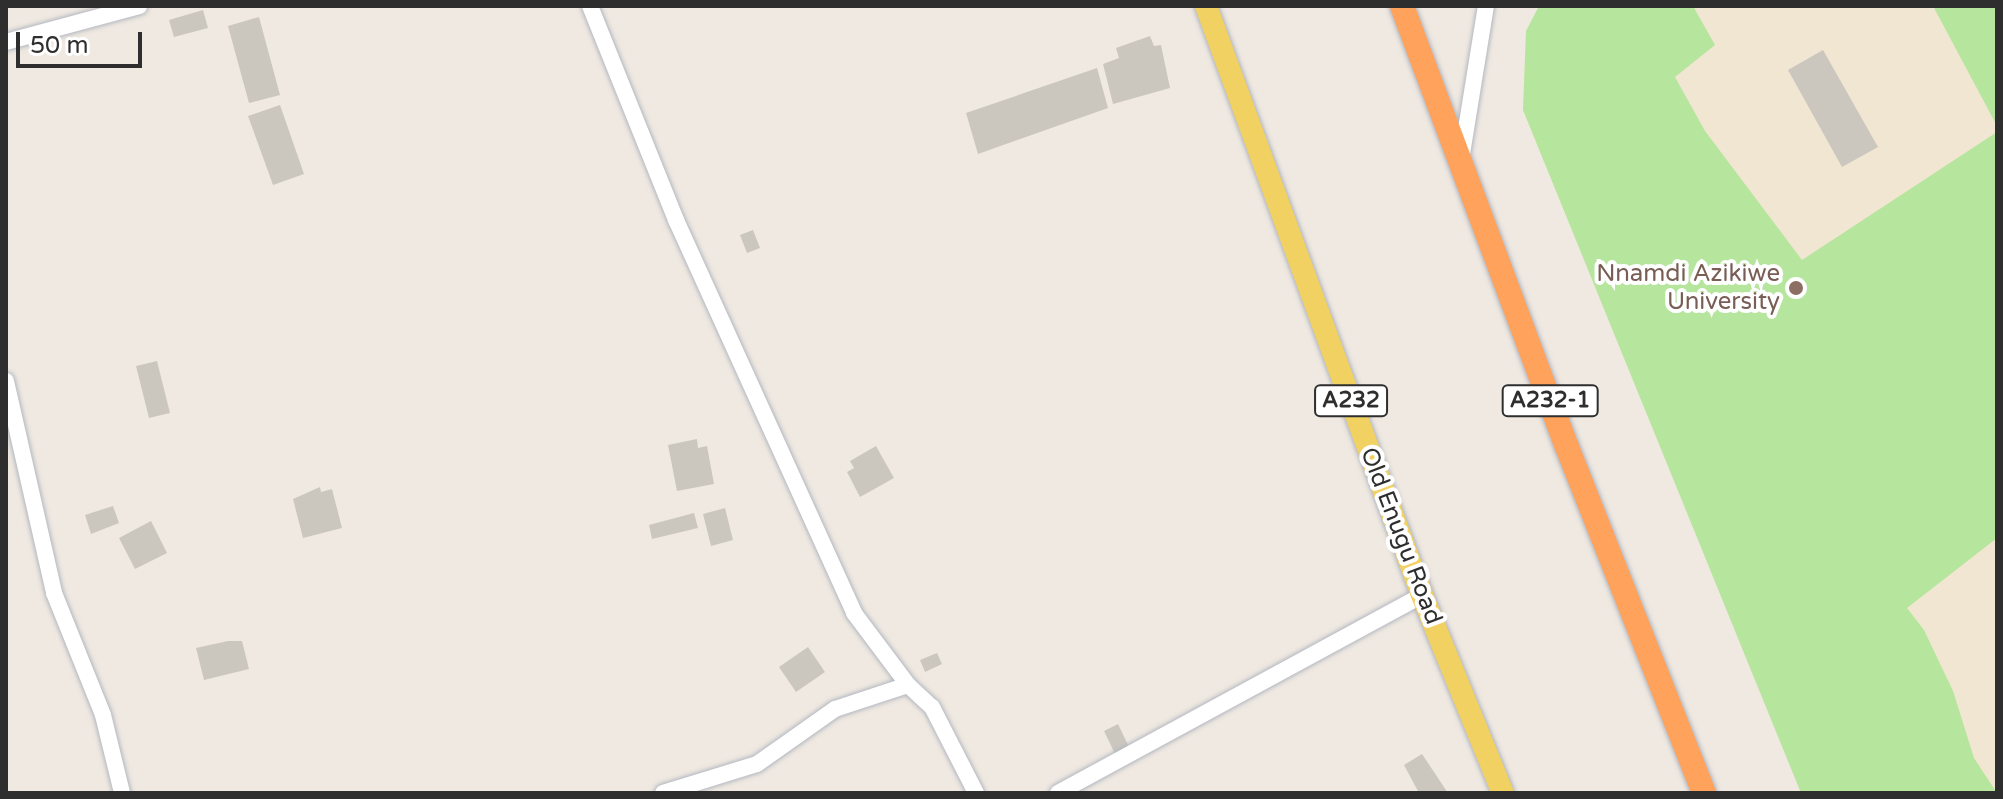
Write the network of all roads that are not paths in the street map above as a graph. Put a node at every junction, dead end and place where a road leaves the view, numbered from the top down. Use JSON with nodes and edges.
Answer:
{"nodes":[{"id":1,"x":139,"y":6,"type":"edge"},
{"id":2,"x":590,"y":6,"type":"edge"},
{"id":3,"x":1206,"y":6,"type":"edge"},
{"id":4,"x":1402,"y":6,"type":"edge"},
{"id":5,"x":1486,"y":6,"type":"edge"},
{"id":6,"x":6,"y":42,"type":"edge"},
{"id":7,"x":1461,"y":162,"type":"junction"},
{"id":8,"x":6,"y":381,"type":"edge"},
{"id":9,"x":1422,"y":595,"type":"junction"},
{"id":10,"x":908,"y":685,"type":"junction"},
{"id":11,"x":122,"y":793,"type":"edge"},
{"id":12,"x":663,"y":793,"type":"edge"},
{"id":13,"x":976,"y":793,"type":"edge"},
{"id":14,"x":1058,"y":793,"type":"edge"},
{"id":15,"x":1503,"y":793,"type":"edge"},
{"id":16,"x":1704,"y":793,"type":"edge"}],
"edges":[{"from":1,"to":6,"type":"street"},
{"from":2,"to":10,"type":"street"},
{"from":3,"to":9,"type":"main road","name":"Old Enugu Road","number":"A232"},
{"from":4,"to":7,"type":"highway","number":"A232-1"},
{"from":5,"to":7,"type":"street"},
{"from":7,"to":16,"type":"highway","number":"A232-1"},
{"from":8,"to":11,"type":"street"},
{"from":9,"to":14,"type":"street"},
{"from":9,"to":15,"type":"main road","name":"Old Enugu Road","number":"A232"},
{"from":10,"to":12,"type":"street"},
{"from":10,"to":13,"type":"street"}]}
